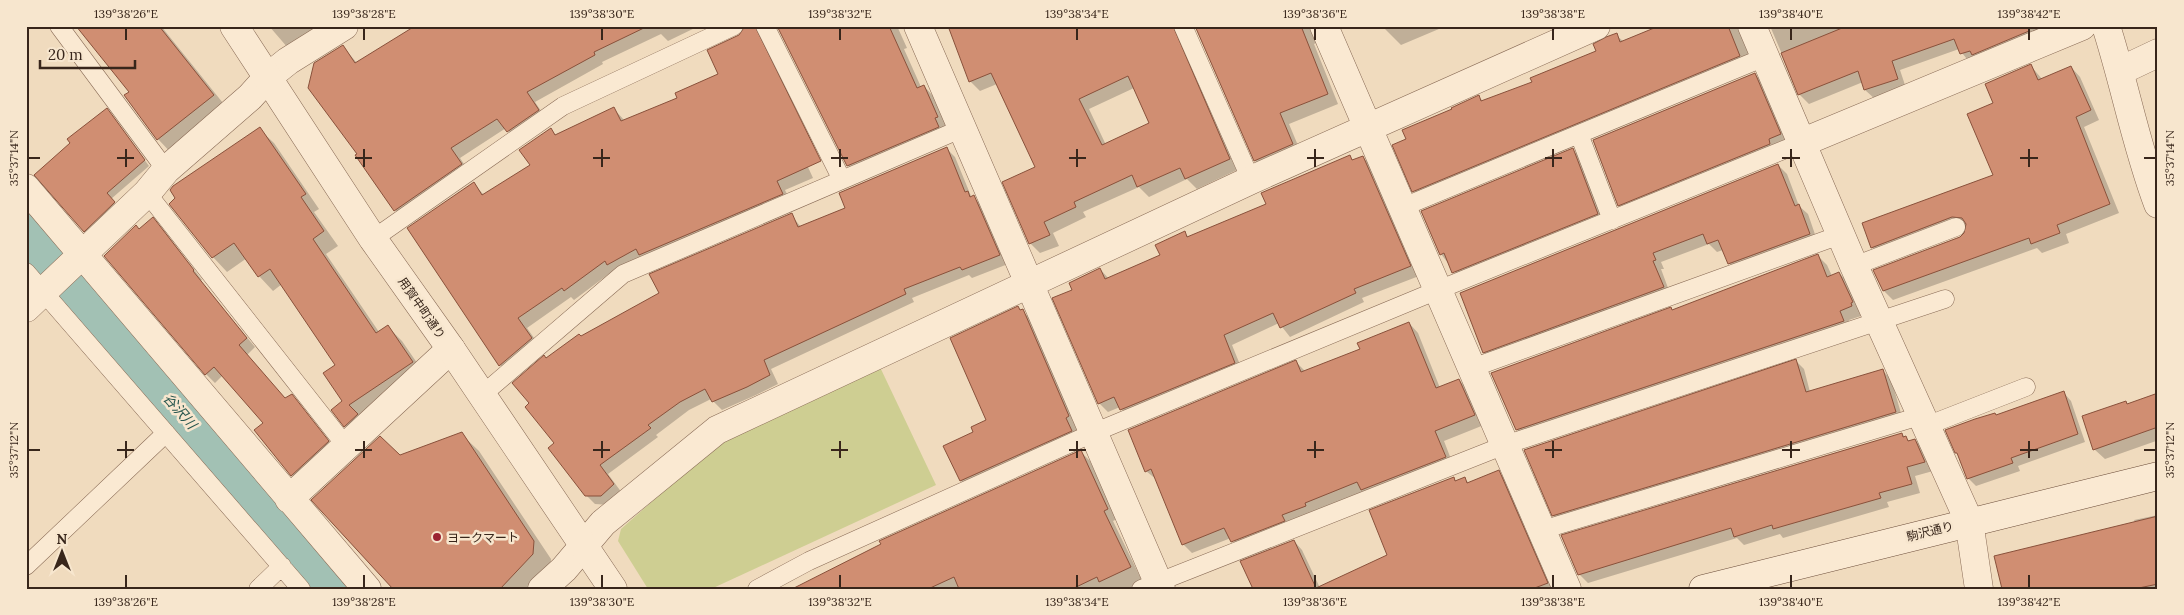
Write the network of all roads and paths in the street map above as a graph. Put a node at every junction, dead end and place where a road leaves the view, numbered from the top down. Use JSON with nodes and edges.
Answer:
{"nodes":[{"id":1,"x":59,"y":26,"type":"edge"},
{"id":2,"x":234,"y":26,"type":"edge"},
{"id":3,"x":344,"y":26,"type":"edge"},
{"id":4,"x":734,"y":26,"type":"edge"},
{"id":5,"x":765,"y":26,"type":"edge"},
{"id":6,"x":918,"y":26,"type":"edge"},
{"id":7,"x":1184,"y":26,"type":"edge"},
{"id":8,"x":1324,"y":26,"type":"edge"},
{"id":9,"x":1596,"y":26,"type":"edge"},
{"id":10,"x":1752,"y":26,"type":"edge"},
{"id":11,"x":2082,"y":26,"type":"edge"},
{"id":12,"x":2106,"y":26,"type":"edge"},
{"id":13,"x":2158,"y":53,"type":"edge"},
{"id":14,"x":1765,"y":57,"type":"junction"},
{"id":15,"x":2120,"y":71,"type":"junction"},
{"id":16,"x":268,"y":77,"type":"junction"},
{"id":17,"x":963,"y":128,"type":"junction"},
{"id":18,"x":1369,"y":129,"type":"junction"},
{"id":19,"x":1580,"y":134,"type":"junction"},
{"id":20,"x":1801,"y":143,"type":"junction"},
{"id":21,"x":166,"y":170,"type":"junction"},
{"id":22,"x":842,"y":180,"type":"junction"},
{"id":23,"x":1251,"y":180,"type":"junction"},
{"id":24,"x":26,"y":188,"type":"edge"},
{"id":25,"x":147,"y":193,"type":"junction"},
{"id":26,"x":2158,"y":204,"type":"edge"},
{"id":27,"x":1403,"y":207,"type":"junction"},
{"id":28,"x":1612,"y":220,"type":"junction"},
{"id":29,"x":1956,"y":227,"type":"dead end"},
{"id":30,"x":1840,"y":235,"type":"junction"},
{"id":31,"x":373,"y":239,"type":"junction"},
{"id":32,"x":84,"y":254,"type":"junction"},
{"id":33,"x":1854,"y":266,"type":"junction"},
{"id":34,"x":1029,"y":283,"type":"junction"},
{"id":35,"x":36,"y":289,"type":"edge"},
{"id":36,"x":1438,"y":290,"type":"junction"},
{"id":37,"x":1945,"y":299,"type":"dead end"},
{"id":38,"x":1879,"y":322,"type":"junction"},
{"id":39,"x":451,"y":349,"type":"junction"},
{"id":40,"x":1472,"y":368,"type":"junction"},
{"id":41,"x":2026,"y":387,"type":"dead end"},
{"id":42,"x":482,"y":395,"type":"junction"},
{"id":43,"x":1923,"y":421,"type":"junction"},
{"id":44,"x":166,"y":433,"type":"junction"},
{"id":45,"x":1093,"y":433,"type":"junction"},
{"id":46,"x":1505,"y":445,"type":"junction"},
{"id":47,"x":346,"y":446,"type":"junction"},
{"id":48,"x":2158,"y":476,"type":"edge"},
{"id":49,"x":289,"y":500,"type":"junction"},
{"id":50,"x":1969,"y":522,"type":"junction"},
{"id":51,"x":1542,"y":530,"type":"junction"},
{"id":52,"x":583,"y":545,"type":"junction"},
{"id":53,"x":26,"y":566,"type":"edge"},
{"id":54,"x":282,"y":566,"type":"junction"},
{"id":55,"x":1153,"y":586,"type":"edge"},
{"id":56,"x":258,"y":589,"type":"edge"},
{"id":57,"x":301,"y":589,"type":"edge"},
{"id":58,"x":366,"y":589,"type":"edge"},
{"id":59,"x":542,"y":589,"type":"edge"},
{"id":60,"x":613,"y":589,"type":"edge"},
{"id":61,"x":757,"y":589,"type":"edge"},
{"id":62,"x":1567,"y":589,"type":"edge"},
{"id":63,"x":1703,"y":589,"type":"edge"},
{"id":64,"x":1979,"y":589,"type":"edge"}],
"edges":[{"from":1,"to":21,"type":"lane"},
{"from":2,"to":16,"type":"street","name":"用賀中町通り"},
{"from":3,"to":16,"type":"street"},
{"from":4,"to":31,"type":"lane"},
{"from":5,"to":22,"type":"lane"},
{"from":6,"to":17,"type":"street"},
{"from":7,"to":23,"type":"lane"},
{"from":8,"to":18,"type":"street"},
{"from":9,"to":18,"type":"street"},
{"from":10,"to":14,"type":"street"},
{"from":11,"to":20,"type":"street"},
{"from":12,"to":15,"type":"street"},
{"from":13,"to":15,"type":"street"},
{"from":14,"to":19,"type":"lane"},
{"from":14,"to":20,"type":"street"},
{"from":15,"to":26,"type":"street"},
{"from":16,"to":21,"type":"street"},
{"from":16,"to":31,"type":"street","name":"用賀中町通り"},
{"from":17,"to":22,"type":"lane"},
{"from":17,"to":34,"type":"street"},
{"from":18,"to":23,"type":"street"},
{"from":18,"to":27,"type":"street"},
{"from":19,"to":27,"type":"lane"},
{"from":19,"to":28,"type":"lane"},
{"from":20,"to":28,"type":"lane"},
{"from":20,"to":30,"type":"street"},
{"from":21,"to":25,"type":"street"},
{"from":22,"to":42,"type":"lane"},
{"from":23,"to":34,"type":"street"},
{"from":24,"to":32,"type":"street"},
{"from":25,"to":32,"type":"street"},
{"from":25,"to":47,"type":"lane"},
{"from":27,"to":36,"type":"street"},
{"from":28,"to":36,"type":"lane"},
{"from":29,"to":33,"type":"lane"},
{"from":30,"to":33,"type":"street"},
{"from":30,"to":40,"type":"lane"},
{"from":31,"to":39,"type":"street","name":"用賀中町通り"},
{"from":32,"to":35,"type":"street"},
{"from":32,"to":49,"type":"street"},
{"from":33,"to":38,"type":"street"},
{"from":34,"to":45,"type":"street"},
{"from":34,"to":52,"type":"street"},
{"from":35,"to":44,"type":"lane"},
{"from":36,"to":40,"type":"street"},
{"from":36,"to":45,"type":"lane"},
{"from":37,"to":38,"type":"lane"},
{"from":38,"to":43,"type":"street"},
{"from":38,"to":46,"type":"lane"},
{"from":39,"to":42,"type":"street","name":"用賀中町通り"},
{"from":39,"to":47,"type":"street"},
{"from":40,"to":46,"type":"street"},
{"from":41,"to":43,"type":"lane"},
{"from":42,"to":52,"type":"street","name":"用賀中町通り"},
{"from":43,"to":50,"type":"street"},
{"from":43,"to":51,"type":"lane"},
{"from":44,"to":53,"type":"lane"},
{"from":44,"to":54,"type":"lane"},
{"from":45,"to":55,"type":"street"},
{"from":45,"to":61,"type":"lane"},
{"from":46,"to":51,"type":"street"},
{"from":46,"to":55,"type":"lane"},
{"from":47,"to":49,"type":"street"},
{"from":48,"to":50,"type":"street","name":"駒沢通り"},
{"from":49,"to":58,"type":"street"},
{"from":50,"to":63,"type":"street","name":"駒沢通り"},
{"from":50,"to":64,"type":"street"},
{"from":51,"to":62,"type":"street"},
{"from":52,"to":59,"type":"street"},
{"from":52,"to":60,"type":"street","name":"用賀中町通り"},
{"from":54,"to":56,"type":"lane"},
{"from":54,"to":57,"type":"lane"}]}
